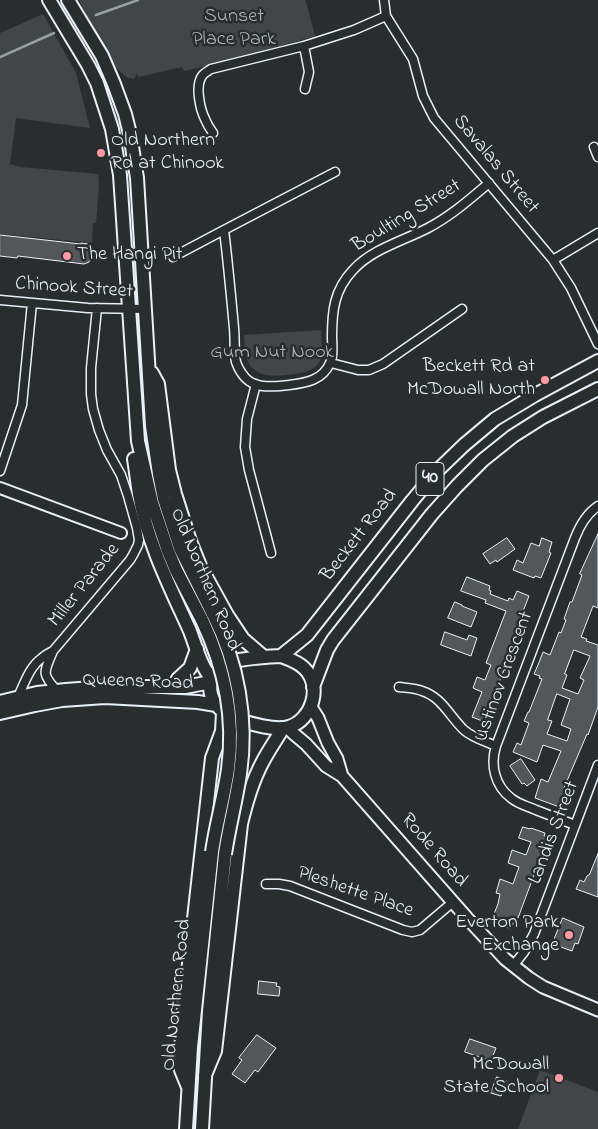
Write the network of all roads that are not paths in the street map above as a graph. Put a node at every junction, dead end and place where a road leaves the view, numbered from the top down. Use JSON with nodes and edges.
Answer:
{"nodes":[{"id":1,"x":49,"y":0,"type":"edge"},
{"id":2,"x":68,"y":0,"type":"edge"},
{"id":3,"x":384,"y":0,"type":"edge"},
{"id":4,"x":386,"y":16,"type":"junction"},
{"id":5,"x":304,"y":46,"type":"junction"},
{"id":6,"x":305,"y":90,"type":"dead end"},
{"id":7,"x":213,"y":133,"type":"dead end"},
{"id":8,"x":594,"y":147,"type":"dead end"},
{"id":9,"x":598,"y":156,"type":"edge"},
{"id":10,"x":335,"y":172,"type":"dead end"},
{"id":11,"x":490,"y":183,"type":"junction"},
{"id":12,"x":224,"y":230,"type":"junction"},
{"id":13,"x":598,"y":233,"type":"edge"},
{"id":14,"x":173,"y":257,"type":"dead end"},
{"id":15,"x":553,"y":260,"type":"junction"},
{"id":16,"x":0,"y":300,"type":"edge"},
{"id":17,"x":32,"y":303,"type":"junction"},
{"id":18,"x":96,"y":308,"type":"junction"},
{"id":19,"x":129,"y":309,"type":"junction"},
{"id":20,"x":145,"y":309,"type":"junction"},
{"id":21,"x":462,"y":309,"type":"dead end"},
{"id":22,"x":598,"y":344,"type":"edge"},
{"id":23,"x":598,"y":361,"type":"edge"},
{"id":24,"x":331,"y":363,"type":"junction"},
{"id":25,"x":149,"y":367,"type":"junction"},
{"id":26,"x":256,"y":384,"type":"junction"},
{"id":27,"x":598,"y":389,"type":"edge"},
{"id":28,"x":136,"y":418,"type":"junction"},
{"id":29,"x":0,"y":471,"type":"edge"},
{"id":30,"x":0,"y":488,"type":"edge"},
{"id":31,"x":598,"y":506,"type":"edge"},
{"id":32,"x":121,"y":533,"type":"dead end"},
{"id":33,"x":272,"y":553,"type":"dead end"},
{"id":34,"x":207,"y":617,"type":"junction"},
{"id":35,"x":197,"y":649,"type":"junction"},
{"id":36,"x":53,"y":651,"type":"junction"},
{"id":37,"x":281,"y":656,"type":"junction"},
{"id":38,"x":264,"y":658,"type":"junction"},
{"id":39,"x":212,"y":681,"type":"junction"},
{"id":40,"x":173,"y":687,"type":"junction"},
{"id":41,"x":313,"y":687,"type":"junction"},
{"id":42,"x":399,"y":687,"type":"dead end"},
{"id":43,"x":57,"y":691,"type":"junction"},
{"id":44,"x":18,"y":697,"type":"junction"},
{"id":45,"x":0,"y":702,"type":"edge"},
{"id":46,"x":311,"y":707,"type":"junction"},
{"id":47,"x":220,"y":709,"type":"junction"},
{"id":48,"x":0,"y":713,"type":"edge"},
{"id":49,"x":285,"y":728,"type":"junction"},
{"id":50,"x":496,"y":746,"type":"junction"},
{"id":51,"x":598,"y":765,"type":"edge"},
{"id":52,"x":342,"y":776,"type":"junction"},
{"id":53,"x":575,"y":825,"type":"junction"},
{"id":54,"x":266,"y":884,"type":"dead end"},
{"id":55,"x":453,"y":902,"type":"junction"},
{"id":56,"x":513,"y":966,"type":"junction"},
{"id":57,"x":598,"y":1010,"type":"edge"},
{"id":58,"x":205,"y":1075,"type":"junction"},
{"id":59,"x":188,"y":1087,"type":"junction"},
{"id":60,"x":202,"y":1124,"type":"edge"},
{"id":61,"x":186,"y":1129,"type":"edge"},
{"id":62,"x":211,"y":1129,"type":"edge"}],
"edges":[{"from":1,"to":19,"type":"main road","name":"Old Northern Road"},
{"from":2,"to":20,"type":"main road","name":"Old Northern Road"},
{"from":3,"to":4,"type":"street","name":"Savalas Street"},
{"from":4,"to":5,"type":"street"},
{"from":4,"to":11,"type":"street","name":"Savalas Street"},
{"from":5,"to":6,"type":"street"},
{"from":5,"to":7,"type":"street"},
{"from":8,"to":9,"type":"street"},
{"from":10,"to":12,"type":"street"},
{"from":11,"to":15,"type":"street","name":"Savalas Street"},
{"from":11,"to":24,"type":"street","name":"Boulting Street"},
{"from":12,"to":14,"type":"street"},
{"from":12,"to":26,"type":"street"},
{"from":13,"to":15,"type":"street"},
{"from":15,"to":22,"type":"street","name":"Savalas Street"},
{"from":16,"to":17,"type":"street","name":"Chinook Street"},
{"from":17,"to":18,"type":"street","name":"Chinook Street"},
{"from":17,"to":29,"type":"street"},
{"from":18,"to":19,"type":"street","name":"Chinook Street"},
{"from":18,"to":36,"type":"street","name":"Miller Parade"},
{"from":19,"to":20,"type":"street","name":"Chinook Street"},
{"from":19,"to":28,"type":"main road","name":"Old Northern Road"},
{"from":20,"to":25,"type":"main road","name":"Old Northern Road"},
{"from":21,"to":24,"type":"street"},
{"from":23,"to":37,"type":"main road","name":"Beckett Road","number":"40"},
{"from":24,"to":26,"type":"street"},
{"from":25,"to":34,"type":"main road","name":"Old Northern Road"},
{"from":25,"to":38,"type":"main road"},
{"from":26,"to":33,"type":"street"},
{"from":27,"to":41,"type":"main road","number":"40"},
{"from":28,"to":34,"type":"main road","name":"Old Northern Road"},
{"from":28,"to":35,"type":"main road"},
{"from":30,"to":32,"type":"street"},
{"from":31,"to":50,"type":"street","name":"Ustinov Crescent"},
{"from":34,"to":58,"type":"main road","name":"Old Northern Road","bridge":true},
{"from":34,"to":59,"type":"main road","name":"Old Northern Road","bridge":true},
{"from":35,"to":39,"type":"main road"},
{"from":35,"to":40,"type":"main road"},
{"from":36,"to":43,"type":"street","name":"Miller Parade"},
{"from":36,"to":44,"type":"street","name":"Miller Parade"},
{"from":37,"to":38,"type":"main road"},
{"from":37,"to":41,"type":"main road"},
{"from":38,"to":39,"type":"main road"},
{"from":39,"to":40,"type":"main road","name":"Queens Road"},
{"from":39,"to":47,"type":"main road"},
{"from":40,"to":43,"type":"main road","name":"Queens Road"},
{"from":41,"to":46,"type":"main road","number":"40"},
{"from":42,"to":50,"type":"street"},
{"from":43,"to":44,"type":"main road","name":"Queens Road"},
{"from":44,"to":45,"type":"main road","name":"Queens Road"},
{"from":46,"to":49,"type":"main road"},
{"from":46,"to":52,"type":"main road","name":"Rode Road"},
{"from":47,"to":48,"type":"main road","name":"Queens Road"},
{"from":47,"to":49,"type":"main road"},
{"from":47,"to":59,"type":"main road"},
{"from":49,"to":52,"type":"main road","name":"Rode Road"},
{"from":49,"to":58,"type":"main road"},
{"from":50,"to":53,"type":"street","name":"Ustinov Crescent"},
{"from":51,"to":53,"type":"street","name":"Landis Street"},
{"from":52,"to":55,"type":"main road","name":"Rode Road"},
{"from":53,"to":56,"type":"street","name":"Landis Street"},
{"from":54,"to":55,"type":"street","name":"Pleshette Place"},
{"from":55,"to":56,"type":"main road","name":"Rode Road"},
{"from":56,"to":57,"type":"main road","name":"Rode Road"},
{"from":58,"to":60,"type":"main road","name":"Old Northern Road"},
{"from":59,"to":61,"type":"main road","name":"Old Northern Road"},
{"from":60,"to":62,"type":"main road"}]}
